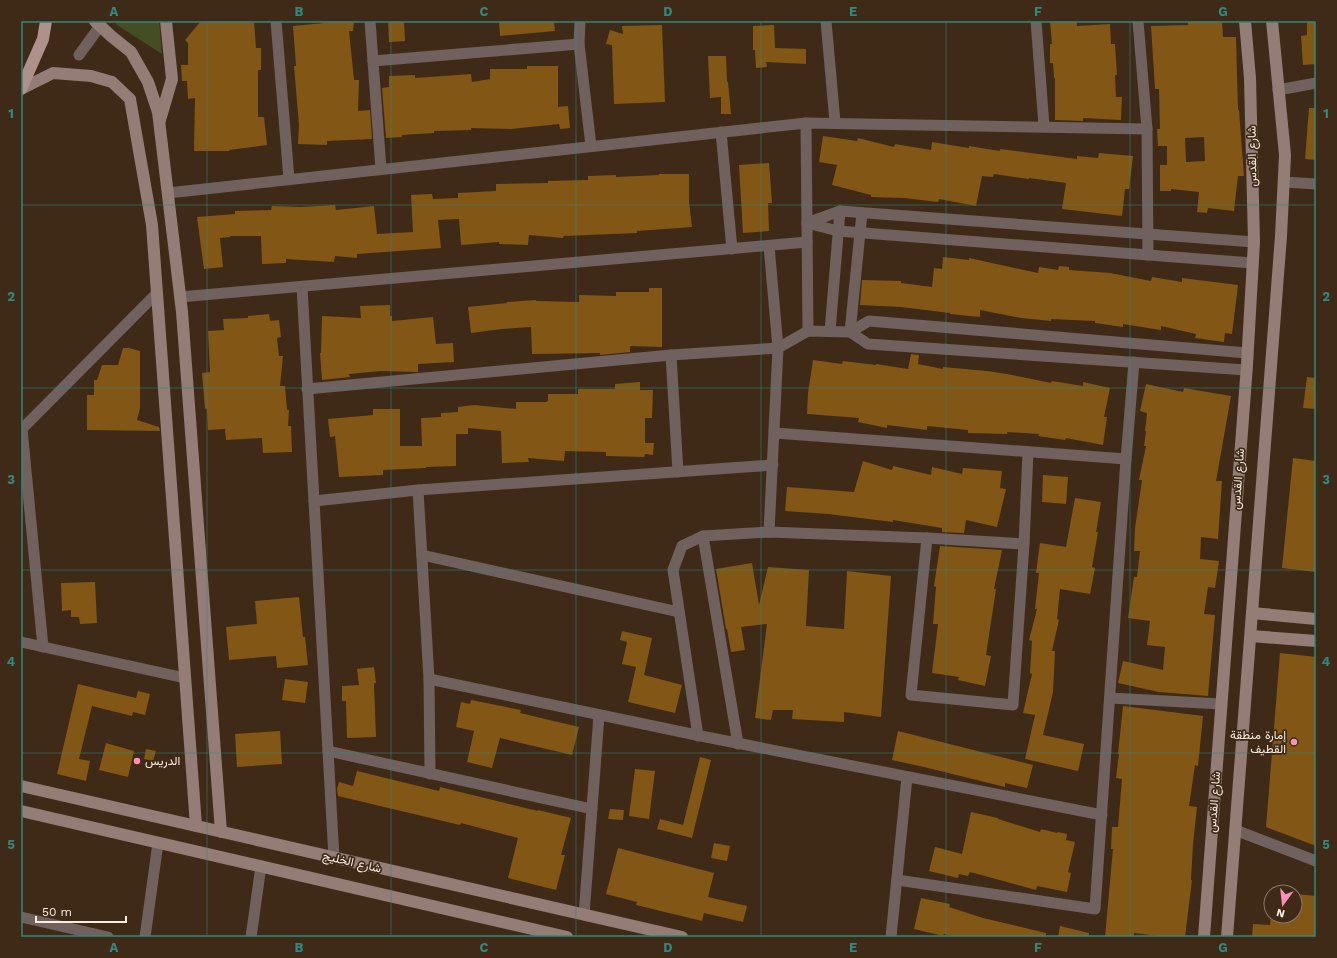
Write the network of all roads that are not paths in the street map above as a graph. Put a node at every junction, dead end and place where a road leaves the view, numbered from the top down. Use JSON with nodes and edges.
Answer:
{"nodes":[{"id":1,"x":46,"y":21,"type":"edge"},
{"id":2,"x":166,"y":21,"type":"edge"},
{"id":3,"x":276,"y":21,"type":"edge"},
{"id":4,"x":370,"y":21,"type":"edge"},
{"id":5,"x":580,"y":21,"type":"edge"},
{"id":6,"x":826,"y":21,"type":"edge"},
{"id":7,"x":1036,"y":21,"type":"edge"},
{"id":8,"x":1138,"y":21,"type":"edge"},
{"id":9,"x":1245,"y":21,"type":"edge"},
{"id":10,"x":1272,"y":21,"type":"edge"},
{"id":11,"x":98,"y":23,"type":"edge"},
{"id":12,"x":579,"y":44,"type":"junction"},
{"id":13,"x":79,"y":55,"type":"dead end"},
{"id":14,"x":373,"y":61,"type":"junction"},
{"id":15,"x":1316,"y":83,"type":"edge"},
{"id":16,"x":21,"y":89,"type":"edge"},
{"id":17,"x":1278,"y":90,"type":"junction"},
{"id":18,"x":159,"y":122,"type":"junction"},
{"id":19,"x":835,"y":122,"type":"junction"},
{"id":20,"x":806,"y":123,"type":"junction"},
{"id":21,"x":1044,"y":126,"type":"junction"},
{"id":22,"x":1147,"y":129,"type":"junction"},
{"id":23,"x":721,"y":132,"type":"junction"},
{"id":24,"x":590,"y":146,"type":"junction"},
{"id":25,"x":382,"y":169,"type":"junction"},
{"id":26,"x":289,"y":179,"type":"junction"},
{"id":27,"x":1284,"y":182,"type":"junction"},
{"id":28,"x":1316,"y":184,"type":"edge"},
{"id":29,"x":168,"y":193,"type":"junction"},
{"id":30,"x":840,"y":211,"type":"junction"},
{"id":31,"x":862,"y":213,"type":"junction"},
{"id":32,"x":807,"y":223,"type":"junction"},
{"id":33,"x":838,"y":231,"type":"junction"},
{"id":34,"x":859,"y":233,"type":"junction"},
{"id":35,"x":1149,"y":235,"type":"junction"},
{"id":36,"x":807,"y":242,"type":"junction"},
{"id":37,"x":1254,"y":242,"type":"junction"},
{"id":38,"x":770,"y":246,"type":"junction"},
{"id":39,"x":732,"y":249,"type":"junction"},
{"id":40,"x":1148,"y":255,"type":"junction"},
{"id":41,"x":1252,"y":263,"type":"junction"},
{"id":42,"x":302,"y":287,"type":"junction"},
{"id":43,"x":157,"y":293,"type":"junction"},
{"id":44,"x":180,"y":297,"type":"junction"},
{"id":45,"x":808,"y":331,"type":"junction"},
{"id":46,"x":830,"y":331,"type":"junction"},
{"id":47,"x":850,"y":332,"type":"junction"},
{"id":48,"x":778,"y":348,"type":"junction"},
{"id":49,"x":1247,"y":353,"type":"junction"},
{"id":50,"x":671,"y":355,"type":"junction"},
{"id":51,"x":1134,"y":362,"type":"junction"},
{"id":52,"x":1246,"y":370,"type":"junction"},
{"id":53,"x":308,"y":389,"type":"junction"},
{"id":54,"x":22,"y":430,"type":"edge"},
{"id":55,"x":775,"y":433,"type":"junction"},
{"id":56,"x":1028,"y":452,"type":"junction"},
{"id":57,"x":1126,"y":459,"type":"junction"},
{"id":58,"x":773,"y":465,"type":"junction"},
{"id":59,"x":678,"y":472,"type":"junction"},
{"id":60,"x":418,"y":490,"type":"junction"},
{"id":61,"x":314,"y":501,"type":"junction"},
{"id":62,"x":769,"y":532,"type":"junction"},
{"id":63,"x":703,"y":536,"type":"junction"},
{"id":64,"x":927,"y":538,"type":"junction"},
{"id":65,"x":1024,"y":544,"type":"junction"},
{"id":66,"x":422,"y":555,"type":"junction"},
{"id":67,"x":679,"y":612,"type":"junction"},
{"id":68,"x":1252,"y":614,"type":"junction"},
{"id":69,"x":1316,"y":618,"type":"edge"},
{"id":70,"x":1251,"y":636,"type":"junction"},
{"id":71,"x":1316,"y":641,"type":"edge"},
{"id":72,"x":21,"y":642,"type":"edge"},
{"id":73,"x":43,"y":647,"type":"junction"},
{"id":74,"x":185,"y":678,"type":"junction"},
{"id":75,"x":428,"y":679,"type":"junction"},
{"id":76,"x":1110,"y":698,"type":"junction"},
{"id":77,"x":1221,"y":704,"type":"junction"},
{"id":78,"x":599,"y":715,"type":"junction"},
{"id":79,"x":698,"y":736,"type":"junction"},
{"id":80,"x":738,"y":744,"type":"junction"},
{"id":81,"x":328,"y":751,"type":"junction"},
{"id":82,"x":430,"y":774,"type":"junction"},
{"id":83,"x":907,"y":777,"type":"junction"},
{"id":84,"x":21,"y":786,"type":"edge"},
{"id":85,"x":592,"y":809,"type":"junction"},
{"id":86,"x":21,"y":811,"type":"edge"},
{"id":87,"x":1102,"y":815,"type":"junction"},
{"id":88,"x":196,"y":826,"type":"junction"},
{"id":89,"x":1235,"y":830,"type":"junction"},
{"id":90,"x":221,"y":832,"type":"junction"},
{"id":91,"x":158,"y":843,"type":"junction"},
{"id":92,"x":334,"y":858,"type":"junction"},
{"id":93,"x":1316,"y":861,"type":"edge"},
{"id":94,"x":261,"y":866,"type":"junction"},
{"id":95,"x":897,"y":880,"type":"junction"},
{"id":96,"x":584,"y":915,"type":"junction"},
{"id":97,"x":21,"y":917,"type":"edge"},
{"id":98,"x":108,"y":937,"type":"edge"},
{"id":99,"x":145,"y":937,"type":"edge"},
{"id":100,"x":252,"y":937,"type":"edge"},
{"id":101,"x":567,"y":937,"type":"edge"},
{"id":102,"x":682,"y":937,"type":"edge"},
{"id":103,"x":892,"y":937,"type":"edge"},
{"id":104,"x":1204,"y":937,"type":"edge"},
{"id":105,"x":1227,"y":937,"type":"edge"}],
"edges":[{"from":1,"to":16,"type":"main road"},
{"from":2,"to":18,"type":"street"},
{"from":3,"to":26,"type":"street"},
{"from":4,"to":14,"type":"street"},
{"from":5,"to":12,"type":"street"},
{"from":6,"to":19,"type":"street"},
{"from":7,"to":21,"type":"street"},
{"from":8,"to":22,"type":"street"},
{"from":9,"to":37,"type":"street","name":"شارع القدس"},
{"from":10,"to":17,"type":"street"},
{"from":11,"to":13,"type":"street"},
{"from":11,"to":18,"type":"street"},
{"from":12,"to":14,"type":"street"},
{"from":12,"to":24,"type":"street"},
{"from":14,"to":25,"type":"street"},
{"from":15,"to":17,"type":"street"},
{"from":16,"to":43,"type":"street"},
{"from":17,"to":27,"type":"street"},
{"from":18,"to":29,"type":"street"},
{"from":19,"to":20,"type":"street"},
{"from":19,"to":21,"type":"street"},
{"from":20,"to":23,"type":"street"},
{"from":20,"to":32,"type":"street"},
{"from":21,"to":22,"type":"street"},
{"from":22,"to":35,"type":"street"},
{"from":23,"to":24,"type":"street"},
{"from":23,"to":39,"type":"street"},
{"from":24,"to":25,"type":"street"},
{"from":25,"to":26,"type":"street"},
{"from":26,"to":29,"type":"street"},
{"from":27,"to":28,"type":"street"},
{"from":27,"to":68,"type":"street"},
{"from":29,"to":44,"type":"street"},
{"from":30,"to":31,"type":"street"},
{"from":30,"to":32,"type":"street"},
{"from":30,"to":33,"type":"street"},
{"from":31,"to":34,"type":"street"},
{"from":31,"to":35,"type":"street"},
{"from":32,"to":33,"type":"street"},
{"from":32,"to":36,"type":"street"},
{"from":33,"to":34,"type":"street"},
{"from":33,"to":46,"type":"street"},
{"from":34,"to":40,"type":"street"},
{"from":34,"to":47,"type":"street"},
{"from":35,"to":37,"type":"street"},
{"from":35,"to":40,"type":"street"},
{"from":36,"to":38,"type":"street"},
{"from":36,"to":45,"type":"street"},
{"from":37,"to":41,"type":"street","name":"شارع القدس"},
{"from":38,"to":39,"type":"street"},
{"from":38,"to":48,"type":"street"},
{"from":39,"to":42,"type":"street"},
{"from":40,"to":41,"type":"street"},
{"from":41,"to":49,"type":"street","name":"شارع القدس"},
{"from":42,"to":44,"type":"street"},
{"from":42,"to":53,"type":"street"},
{"from":43,"to":54,"type":"street"},
{"from":43,"to":74,"type":"street"},
{"from":44,"to":90,"type":"street"},
{"from":45,"to":46,"type":"street"},
{"from":45,"to":48,"type":"street"},
{"from":46,"to":47,"type":"street"},
{"from":47,"to":49,"type":"street"},
{"from":47,"to":51,"type":"street"},
{"from":48,"to":50,"type":"street"},
{"from":48,"to":55,"type":"street"},
{"from":49,"to":52,"type":"street","name":"شارع القدس"},
{"from":50,"to":53,"type":"street"},
{"from":50,"to":59,"type":"street"},
{"from":51,"to":52,"type":"street"},
{"from":51,"to":57,"type":"street"},
{"from":52,"to":77,"type":"street","name":"شارع القدس"},
{"from":53,"to":61,"type":"street"},
{"from":54,"to":73,"type":"street"},
{"from":55,"to":56,"type":"street"},
{"from":55,"to":58,"type":"street"},
{"from":56,"to":57,"type":"street"},
{"from":56,"to":65,"type":"street"},
{"from":57,"to":76,"type":"street"},
{"from":58,"to":59,"type":"street"},
{"from":58,"to":62,"type":"street"},
{"from":59,"to":60,"type":"street"},
{"from":60,"to":61,"type":"street"},
{"from":60,"to":66,"type":"street"},
{"from":61,"to":81,"type":"street"},
{"from":62,"to":63,"type":"street"},
{"from":62,"to":64,"type":"street"},
{"from":63,"to":67,"type":"street"},
{"from":63,"to":80,"type":"street"},
{"from":64,"to":65,"type":"street"},
{"from":64,"to":65,"type":"street"},
{"from":66,"to":67,"type":"street"},
{"from":66,"to":75,"type":"street"},
{"from":67,"to":79,"type":"street"},
{"from":68,"to":69,"type":"street"},
{"from":68,"to":70,"type":"street"},
{"from":70,"to":71,"type":"street"},
{"from":70,"to":89,"type":"street"},
{"from":72,"to":73,"type":"street"},
{"from":73,"to":74,"type":"street"},
{"from":74,"to":88,"type":"street"},
{"from":75,"to":78,"type":"street"},
{"from":75,"to":82,"type":"street"},
{"from":76,"to":77,"type":"street"},
{"from":76,"to":87,"type":"street"},
{"from":77,"to":104,"type":"street","name":"شارع القدس"},
{"from":78,"to":79,"type":"street"},
{"from":78,"to":85,"type":"street"},
{"from":79,"to":80,"type":"street"},
{"from":80,"to":83,"type":"street"},
{"from":81,"to":82,"type":"street"},
{"from":81,"to":92,"type":"street"},
{"from":82,"to":85,"type":"street"},
{"from":83,"to":87,"type":"street"},
{"from":83,"to":95,"type":"street"},
{"from":84,"to":88,"type":"street","name":"شارع الخليج"},
{"from":85,"to":96,"type":"street"},
{"from":86,"to":91,"type":"street"},
{"from":87,"to":95,"type":"street"},
{"from":88,"to":90,"type":"street","name":"شارع الخليج"},
{"from":89,"to":93,"type":"street"},
{"from":89,"to":105,"type":"street"},
{"from":90,"to":92,"type":"street","name":"شارع الخليج"},
{"from":91,"to":94,"type":"street"},
{"from":91,"to":99,"type":"street"},
{"from":92,"to":96,"type":"street","name":"شارع الخليج"},
{"from":94,"to":100,"type":"street"},
{"from":94,"to":101,"type":"street"},
{"from":95,"to":103,"type":"street"},
{"from":96,"to":102,"type":"street","name":"شارع الخليج"},
{"from":97,"to":98,"type":"street"}]}
